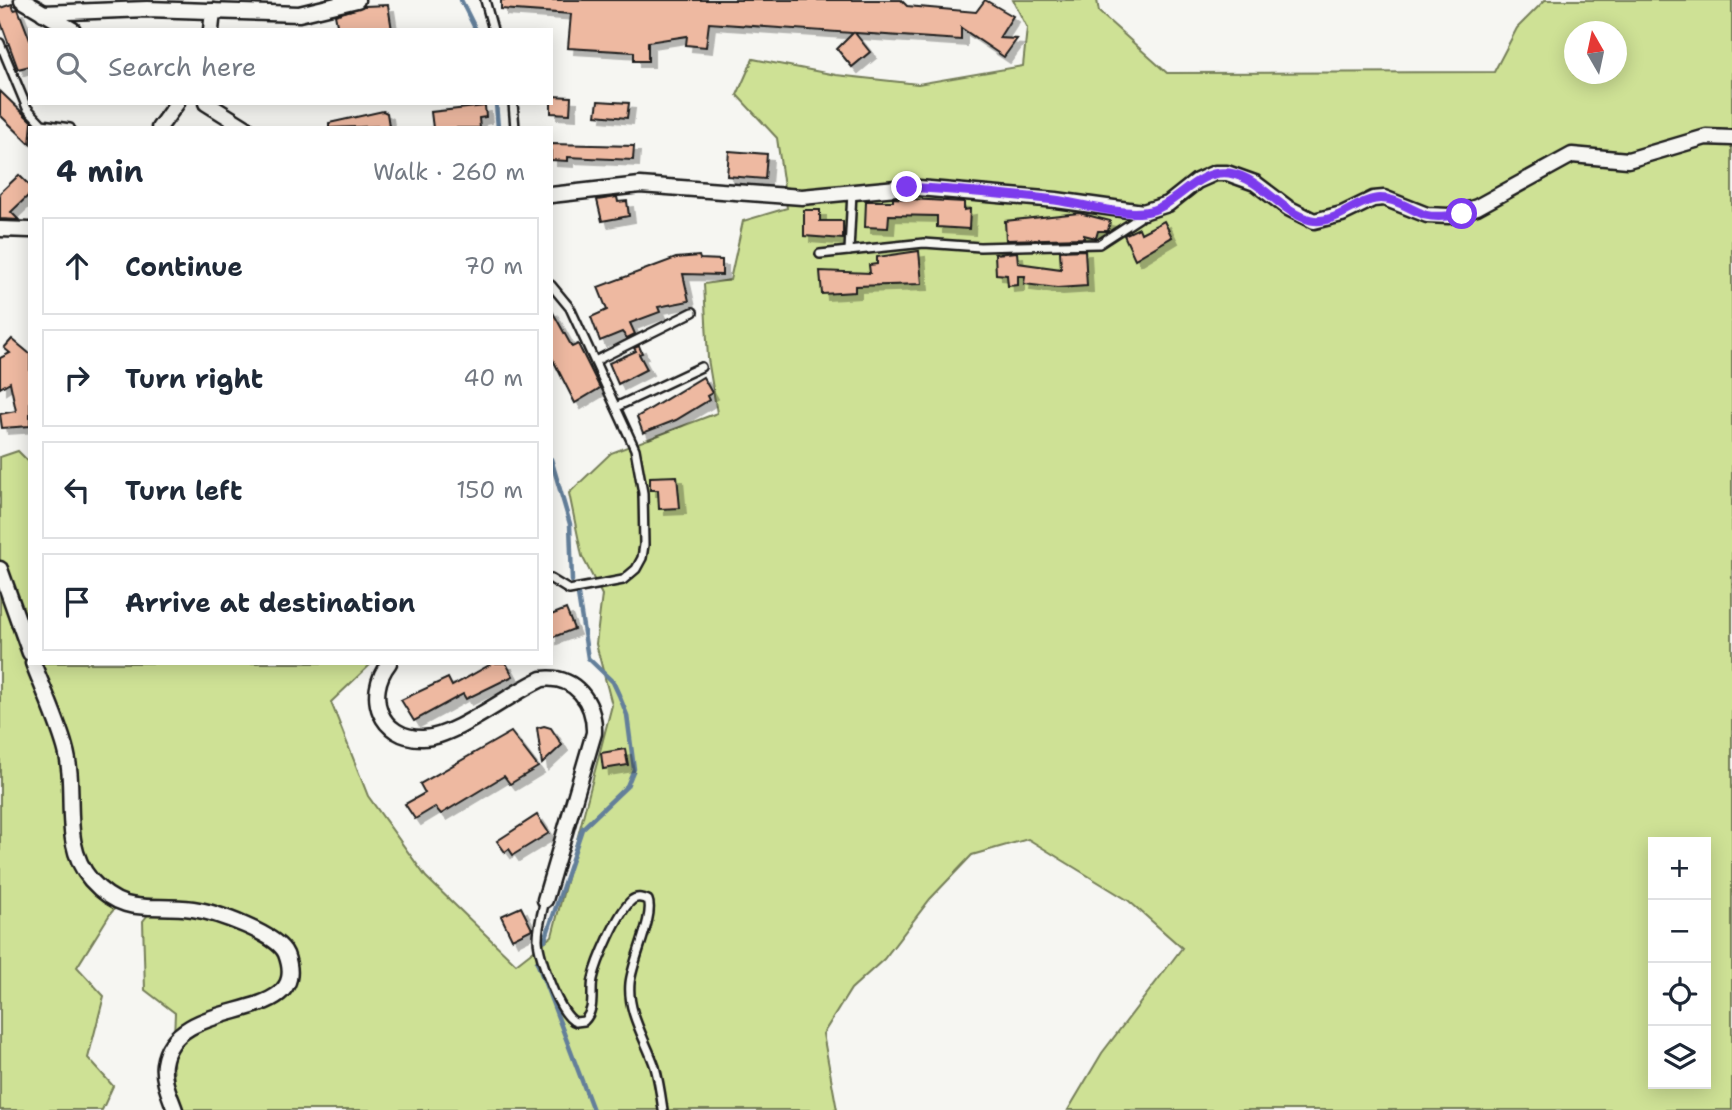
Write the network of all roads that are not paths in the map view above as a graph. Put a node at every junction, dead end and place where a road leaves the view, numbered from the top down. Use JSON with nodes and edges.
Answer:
{"nodes":[{"id":1,"x":22,"y":0,"type":"edge"},
{"id":2,"x":357,"y":0,"type":"edge"},
{"id":3,"x":485,"y":0,"type":"edge"},
{"id":4,"x":213,"y":11,"type":"junction"},
{"id":5,"x":43,"y":13,"type":"junction"},
{"id":6,"x":69,"y":28,"type":"edge"},
{"id":7,"x":211,"y":28,"type":"edge"},
{"id":8,"x":492,"y":28,"type":"edge"},
{"id":9,"x":1,"y":47,"type":"edge"},
{"id":10,"x":176,"y":105,"type":"edge"},
{"id":11,"x":209,"y":105,"type":"edge"},
{"id":12,"x":513,"y":105,"type":"edge"},
{"id":13,"x":56,"y":126,"type":"edge"},
{"id":14,"x":160,"y":126,"type":"edge"},
{"id":15,"x":243,"y":126,"type":"edge"},
{"id":16,"x":515,"y":126,"type":"edge"},
{"id":17,"x":1732,"y":138,"type":"edge"},
{"id":18,"x":852,"y":191,"type":"junction"},
{"id":19,"x":553,"y":195,"type":"edge"},
{"id":20,"x":1143,"y":212,"type":"junction"},
{"id":21,"x":0,"y":229,"type":"edge"},
{"id":22,"x":28,"y":230,"type":"edge"},
{"id":23,"x":849,"y":251,"type":"junction"},
{"id":24,"x":820,"y":254,"type":"dead end"},
{"id":25,"x":553,"y":287,"type":"edge"},
{"id":26,"x":693,"y":312,"type":"dead end"},
{"id":27,"x":595,"y":361,"type":"junction"},
{"id":28,"x":701,"y":367,"type":"dead end"},
{"id":29,"x":615,"y":407,"type":"junction"},
{"id":30,"x":0,"y":569,"type":"edge"},
{"id":31,"x":553,"y":580,"type":"edge"},
{"id":32,"x":28,"y":647,"type":"edge"},
{"id":33,"x":34,"y":665,"type":"edge"},
{"id":34,"x":388,"y":665,"type":"edge"},
{"id":35,"x":545,"y":900,"type":"joint"},
{"id":36,"x":175,"y":1110,"type":"edge"},
{"id":37,"x":663,"y":1110,"type":"edge"}],
"edges":[{"from":1,"to":5,"type":"street"},
{"from":2,"to":4,"type":"street"},
{"from":3,"to":8,"type":"lane"},
{"from":4,"to":5,"type":"street"},
{"from":4,"to":7,"type":"street"},
{"from":5,"to":6,"type":"street"},
{"from":9,"to":13,"type":"lane"},
{"from":10,"to":14,"type":"street"},
{"from":11,"to":15,"type":"street"},
{"from":12,"to":16,"type":"lane"},
{"from":17,"to":20,"type":"street"},
{"from":18,"to":19,"type":"street"},
{"from":18,"to":20,"type":"street"},
{"from":18,"to":23,"type":"lane"},
{"from":20,"to":23,"type":"lane"},
{"from":21,"to":22,"type":"street"},
{"from":23,"to":24,"type":"lane"},
{"from":25,"to":27,"type":"lane"},
{"from":26,"to":27,"type":"lane"},
{"from":27,"to":29,"type":"lane"},
{"from":28,"to":29,"type":"lane"},
{"from":29,"to":31,"type":"lane"},
{"from":30,"to":32,"type":"street"},
{"from":33,"to":36,"type":"street"},
{"from":34,"to":35,"type":"street"},
{"from":35,"to":37,"type":"lane"}]}
